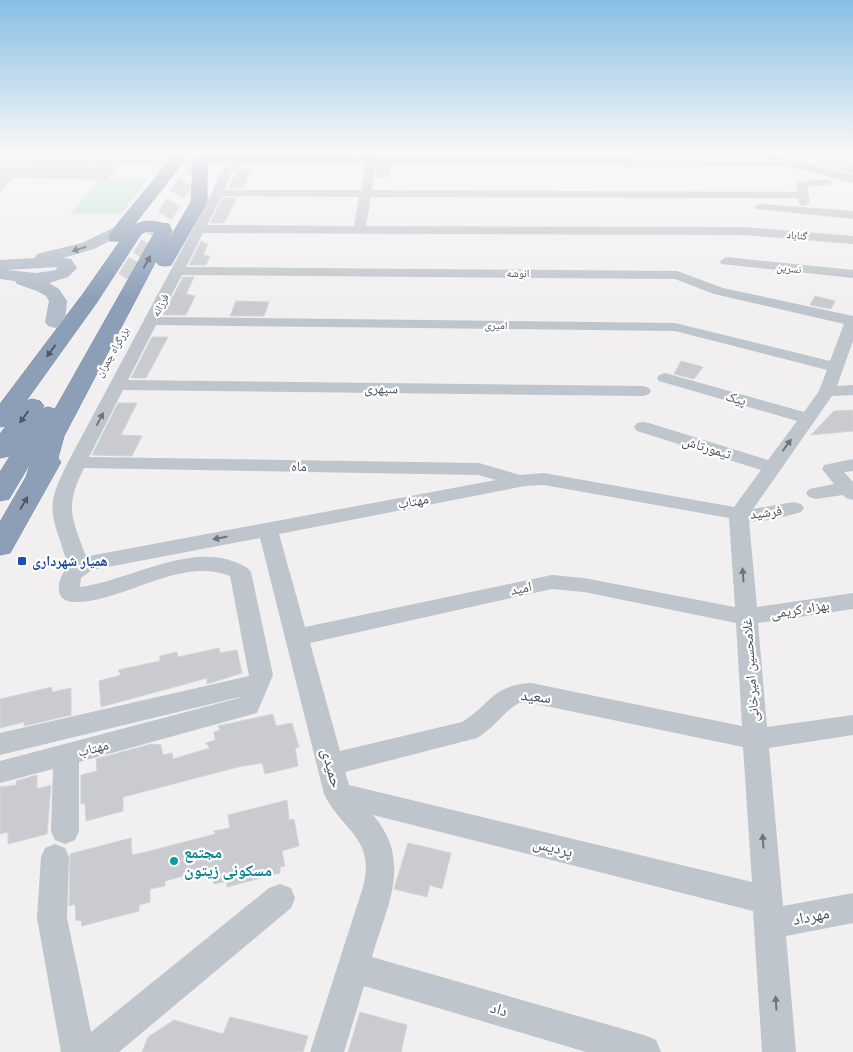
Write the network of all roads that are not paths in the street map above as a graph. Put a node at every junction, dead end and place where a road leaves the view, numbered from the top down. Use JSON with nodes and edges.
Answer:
{"nodes":[{"id":1,"x":143,"y":202,"type":"edge"},
{"id":2,"x":199,"y":202,"type":"edge"},
{"id":3,"x":213,"y":202,"type":"edge"},
{"id":4,"x":365,"y":202,"type":"edge"},
{"id":5,"x":804,"y":202,"type":"edge"},
{"id":6,"x":759,"y":207,"type":"dead end"},
{"id":7,"x":853,"y":214,"type":"edge"},
{"id":8,"x":809,"y":223,"type":"junction"},
{"id":9,"x":123,"y":228,"type":"junction"},
{"id":10,"x":200,"y":229,"type":"junction"},
{"id":11,"x":360,"y":229,"type":"junction"},
{"id":12,"x":783,"y":233,"type":"junction"},
{"id":13,"x":853,"y":240,"type":"edge"},
{"id":14,"x":726,"y":261,"type":"dead end"},
{"id":15,"x":0,"y":264,"type":"edge"},
{"id":16,"x":785,"y":267,"type":"junction"},
{"id":17,"x":178,"y":271,"type":"junction"},
{"id":18,"x":853,"y":274,"type":"edge"},
{"id":19,"x":0,"y":275,"type":"edge"},
{"id":20,"x":151,"y":321,"type":"junction"},
{"id":21,"x":55,"y":322,"type":"junction"},
{"id":22,"x":851,"y":328,"type":"edge"},
{"id":23,"x":665,"y":378,"type":"dead end"},
{"id":24,"x":831,"y":379,"type":"junction"},
{"id":25,"x":853,"y":380,"type":"edge"},
{"id":26,"x":119,"y":385,"type":"junction"},
{"id":27,"x":853,"y":390,"type":"edge"},
{"id":28,"x":643,"y":391,"type":"dead end"},
{"id":29,"x":0,"y":396,"type":"edge"},
{"id":30,"x":807,"y":418,"type":"junction"},
{"id":31,"x":0,"y":420,"type":"edge"},
{"id":32,"x":644,"y":427,"type":"dead end"},
{"id":33,"x":0,"y":450,"type":"edge"},
{"id":34,"x":77,"y":462,"type":"junction"},
{"id":35,"x":853,"y":465,"type":"edge"},
{"id":36,"x":771,"y":466,"type":"junction"},
{"id":37,"x":39,"y":478,"type":"junction"},
{"id":38,"x":518,"y":480,"type":"junction"},
{"id":39,"x":850,"y":491,"type":"edge"},
{"id":40,"x":0,"y":493,"type":"edge"},
{"id":41,"x":816,"y":493,"type":"dead end"},
{"id":42,"x":794,"y":508,"type":"dead end"},
{"id":43,"x":739,"y":514,"type":"junction"},
{"id":44,"x":268,"y":529,"type":"junction"},
{"id":45,"x":0,"y":546,"type":"edge"},
{"id":46,"x":87,"y":563,"type":"junction"},
{"id":47,"x":853,"y":601,"type":"edge"},
{"id":48,"x":746,"y":617,"type":"junction"},
{"id":49,"x":297,"y":637,"type":"junction"},
{"id":50,"x":257,"y":684,"type":"junction"},
{"id":51,"x":853,"y":725,"type":"edge"},
{"id":52,"x":755,"y":739,"type":"junction"},
{"id":53,"x":0,"y":744,"type":"edge"},
{"id":54,"x":66,"y":755,"type":"junction"},
{"id":55,"x":331,"y":764,"type":"junction"},
{"id":56,"x":0,"y":772,"type":"edge"},
{"id":57,"x":338,"y":794,"type":"junction"},
{"id":58,"x":280,"y":898,"type":"dead end"},
{"id":59,"x":853,"y":908,"type":"edge"},
{"id":60,"x":769,"y":912,"type":"junction"},
{"id":61,"x":353,"y":967,"type":"junction"},
{"id":62,"x":78,"y":1052,"type":"edge"},
{"id":63,"x":93,"y":1052,"type":"edge"},
{"id":64,"x":327,"y":1052,"type":"edge"},
{"id":65,"x":644,"y":1052,"type":"edge"},
{"id":66,"x":779,"y":1052,"type":"edge"}],
"edges":[{"from":1,"to":9,"type":"highway"},
{"from":2,"to":37,"type":"highway","name":"بزرگراه چمران"},
{"from":3,"to":10,"type":"street","name":"فرزانه"},
{"from":4,"to":11,"type":"street"},
{"from":5,"to":8,"type":"street"},
{"from":6,"to":8,"type":"street"},
{"from":7,"to":8,"type":"street"},
{"from":8,"to":12,"type":"street","name":"گناباد"},
{"from":8,"to":13,"type":"street","name":"گناباد"},
{"from":9,"to":15,"type":"main road","one_way":true},
{"from":9,"to":21,"type":"highway"},
{"from":10,"to":11,"type":"street","name":"گناباد"},
{"from":10,"to":17,"type":"street","name":"فرزانه"},
{"from":11,"to":12,"type":"street","name":"گناباد"},
{"from":12,"to":16,"type":"street"},
{"from":14,"to":16,"type":"street","name":"نسرین"},
{"from":15,"to":19,"type":"main road"},
{"from":16,"to":18,"type":"street","name":"نسرین"},
{"from":17,"to":20,"type":"street","name":"فرزانه"},
{"from":17,"to":22,"type":"street","name":"انوشه"},
{"from":19,"to":21,"type":"main road"},
{"from":20,"to":24,"type":"street","name":"امیری"},
{"from":20,"to":26,"type":"street","name":"فرزانه"},
{"from":21,"to":29,"type":"highway"},
{"from":22,"to":24,"type":"street"},
{"from":23,"to":30,"type":"street","name":"پیک"},
{"from":24,"to":25,"type":"street"},
{"from":24,"to":27,"type":"street"},
{"from":24,"to":30,"type":"street"},
{"from":26,"to":28,"type":"street","name":"سپهری"},
{"from":34,"to":26,"type":"street","name":"فرزانه","one_way":true},
{"from":36,"to":30,"type":"street","one_way":true},
{"from":37,"to":31,"type":"highway","one_way":true},
{"from":32,"to":36,"type":"street","name":"تیمورتاش"},
{"from":40,"to":33,"type":"highway","name":"بزرگراه چمران","one_way":true},
{"from":34,"to":38,"type":"street","name":"ماه"},
{"from":34,"to":46,"type":"street"},
{"from":35,"to":39,"type":"street"},
{"from":36,"to":43,"type":"street"},
{"from":45,"to":37,"type":"highway","name":"بزرگراه چمران","one_way":true},
{"from":38,"to":43,"type":"street","name":"مهتاب"},
{"from":38,"to":44,"type":"street","name":"مهتاب"},
{"from":39,"to":41,"type":"street"},
{"from":42,"to":43,"type":"street","name":"فرشید"},
{"from":48,"to":43,"type":"street","name":"غلامحسین امیرخانی","one_way":true},
{"from":44,"to":46,"type":"street","name":"مهتاب","one_way":true},
{"from":44,"to":49,"type":"street","name":"حمیدی"},
{"from":46,"to":50,"type":"street","name":"مهتاب"},
{"from":47,"to":48,"type":"street","name":"بهزاد کریمی"},
{"from":48,"to":49,"type":"street","name":"امید"},
{"from":48,"to":52,"type":"street","name":"غلامحسین امیرخانی"},
{"from":49,"to":55,"type":"street","name":"حمیدی"},
{"from":50,"to":53,"type":"street"},
{"from":50,"to":54,"type":"street","name":"مهتاب"},
{"from":51,"to":52,"type":"street","name":"سعید"},
{"from":52,"to":55,"type":"street","name":"سعید"},
{"from":60,"to":52,"type":"street","name":"غلامحسین امیرخانی","one_way":true},
{"from":54,"to":56,"type":"street","name":"مهتاب"},
{"from":54,"to":62,"type":"street"},
{"from":55,"to":57,"type":"street","name":"حمیدی"},
{"from":57,"to":60,"type":"street","name":"پردیس"},
{"from":57,"to":61,"type":"street","name":"حمیدی"},
{"from":58,"to":63,"type":"street"},
{"from":59,"to":60,"type":"street","name":"مهرداد"},
{"from":66,"to":60,"type":"street","name":"غلامحسین امیرخانی","one_way":true},
{"from":61,"to":64,"type":"street","name":"حمیدی"},
{"from":61,"to":65,"type":"street","name":"داد"}]}
